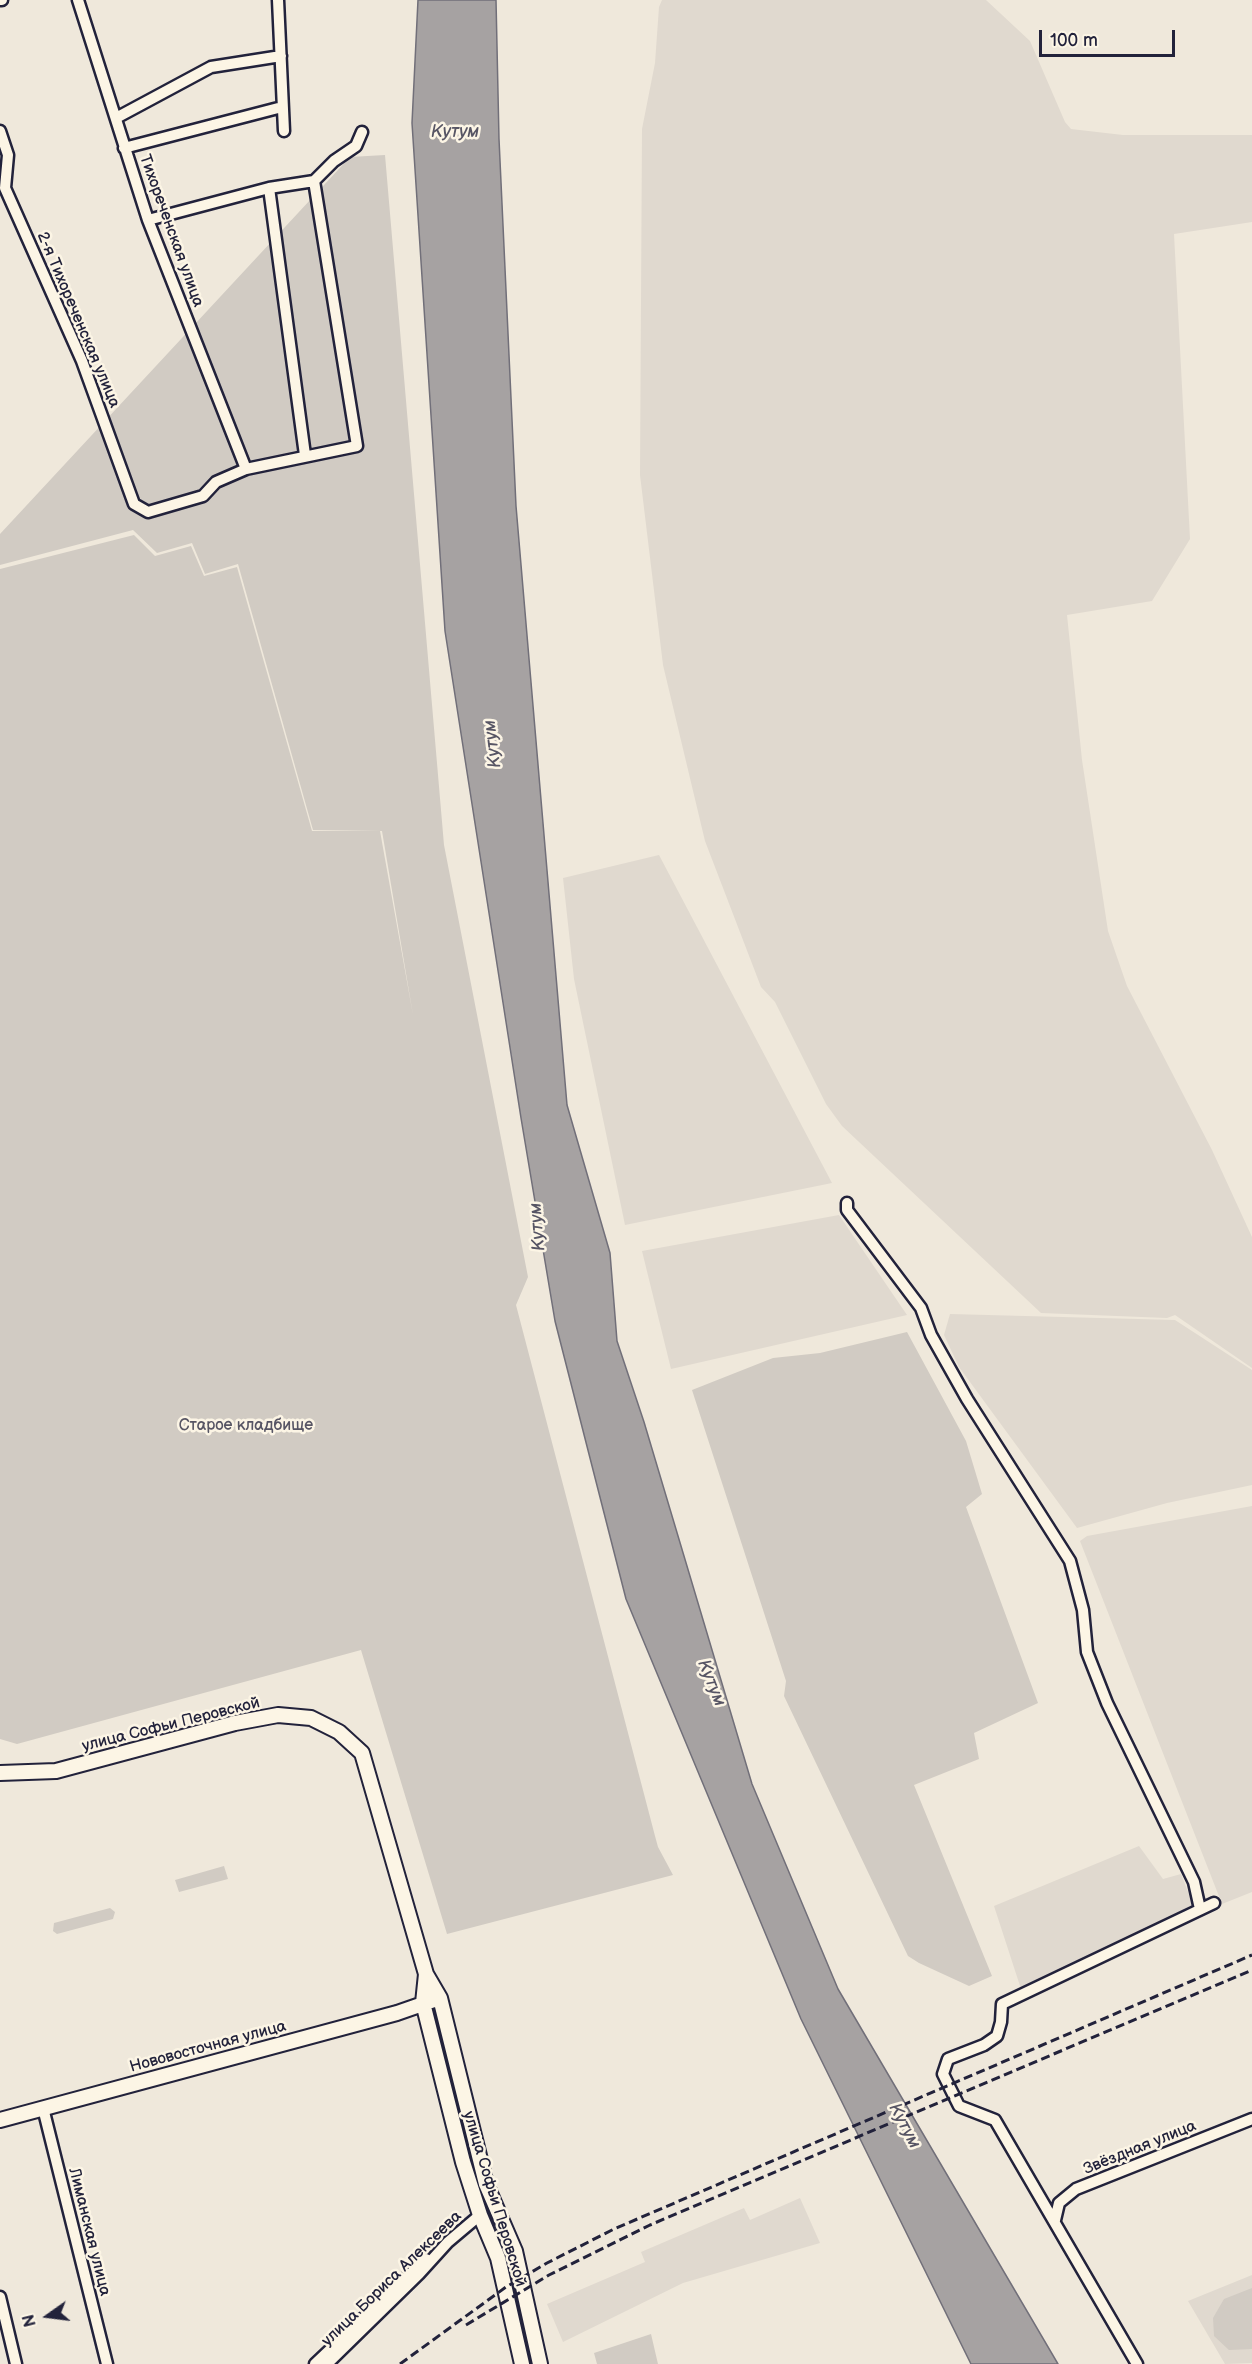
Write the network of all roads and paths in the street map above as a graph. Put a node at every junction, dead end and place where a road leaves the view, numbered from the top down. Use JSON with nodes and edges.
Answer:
{"nodes":[{"id":1,"x":78,"y":0,"type":"edge"},
{"id":2,"x":278,"y":0,"type":"edge"},
{"id":3,"x":281,"y":56,"type":"junction"},
{"id":4,"x":282,"y":107,"type":"junction"},
{"id":5,"x":116,"y":118,"type":"junction"},
{"id":6,"x":0,"y":131,"type":"edge"},
{"id":7,"x":284,"y":131,"type":"dead end"},
{"id":8,"x":362,"y":132,"type":"dead end"},
{"id":9,"x":124,"y":148,"type":"junction"},
{"id":10,"x":314,"y":181,"type":"junction"},
{"id":11,"x":269,"y":188,"type":"junction"},
{"id":12,"x":148,"y":220,"type":"junction"},
{"id":13,"x":305,"y":455,"type":"junction"},
{"id":14,"x":246,"y":468,"type":"junction"},
{"id":15,"x":847,"y":1203,"type":"dead end"},
{"id":16,"x":0,"y":1773,"type":"edge"},
{"id":17,"x":1214,"y":1903,"type":"dead end"},
{"id":18,"x":1200,"y":1908,"type":"junction"},
{"id":19,"x":426,"y":1974,"type":"junction"},
{"id":20,"x":440,"y":1998,"type":"junction"},
{"id":21,"x":423,"y":2003,"type":"junction"},
{"id":22,"x":43,"y":2108,"type":"junction"},
{"id":23,"x":0,"y":2120,"type":"edge"},
{"id":24,"x":1252,"y":2120,"type":"edge"},
{"id":25,"x":486,"y":2184,"type":"junction"},
{"id":26,"x":480,"y":2215,"type":"junction"},
{"id":27,"x":1055,"y":2220,"type":"junction"},
{"id":28,"x":448,"y":2242,"type":"junction"},
{"id":29,"x":0,"y":2297,"type":"edge"},
{"id":30,"x":537,"y":2363,"type":"edge"},
{"id":31,"x":16,"y":2364,"type":"edge"},
{"id":32,"x":107,"y":2364,"type":"edge"},
{"id":33,"x":315,"y":2364,"type":"edge"},
{"id":34,"x":327,"y":2364,"type":"edge"},
{"id":35,"x":522,"y":2364,"type":"edge"},
{"id":36,"x":1137,"y":2364,"type":"edge"}],
"edges":[{"from":1,"to":5,"type":"street","name":"Тихореченская улица"},
{"from":2,"to":3,"type":"street"},
{"from":3,"to":4,"type":"street"},
{"from":3,"to":5,"type":"street"},
{"from":4,"to":7,"type":"street"},
{"from":4,"to":9,"type":"street"},
{"from":5,"to":9,"type":"street","name":"Тихореченская улица"},
{"from":6,"to":14,"type":"street","name":"2-я Тихореченская улица"},
{"from":8,"to":10,"type":"street"},
{"from":9,"to":12,"type":"street","name":"Тихореченская улица"},
{"from":10,"to":11,"type":"street"},
{"from":10,"to":13,"type":"street"},
{"from":11,"to":12,"type":"street"},
{"from":11,"to":13,"type":"street"},
{"from":12,"to":14,"type":"street","name":"Тихореченская улица"},
{"from":13,"to":14,"type":"street"},
{"from":15,"to":18,"type":"street"},
{"from":16,"to":19,"type":"main road","name":"улица Софьи Перовской"},
{"from":17,"to":18,"type":"street"},
{"from":18,"to":27,"type":"street"},
{"from":19,"to":20,"type":"main road","name":"улица Софьи Перовской"},
{"from":19,"to":21,"type":"main road","name":"улица Софьи Перовской"},
{"from":20,"to":21,"type":"main road","name":"Нововосточная улица"},
{"from":20,"to":25,"type":"main road","name":"улица Софьи Перовской"},
{"from":21,"to":22,"type":"main road","name":"Нововосточная улица"},
{"from":21,"to":26,"type":"main road","name":"улица Софьи Перовской"},
{"from":22,"to":23,"type":"main road","name":"Нововосточная улица"},
{"from":22,"to":32,"type":"street","name":"Лиманская улица"},
{"from":24,"to":27,"type":"street","name":"Звёздная улица"},
{"from":25,"to":26,"type":"main road"},
{"from":25,"to":30,"type":"main road","name":"улица Софьи Перовской"},
{"from":26,"to":28,"type":"street","name":"улица Бориса Алексеева"},
{"from":26,"to":35,"type":"main road","name":"улица Софьи Перовской"},
{"from":27,"to":36,"type":"street"},
{"from":28,"to":33,"type":"street"},
{"from":28,"to":34,"type":"street","name":"улица Бориса Алексеева"},
{"from":29,"to":31,"type":"street"}]}
